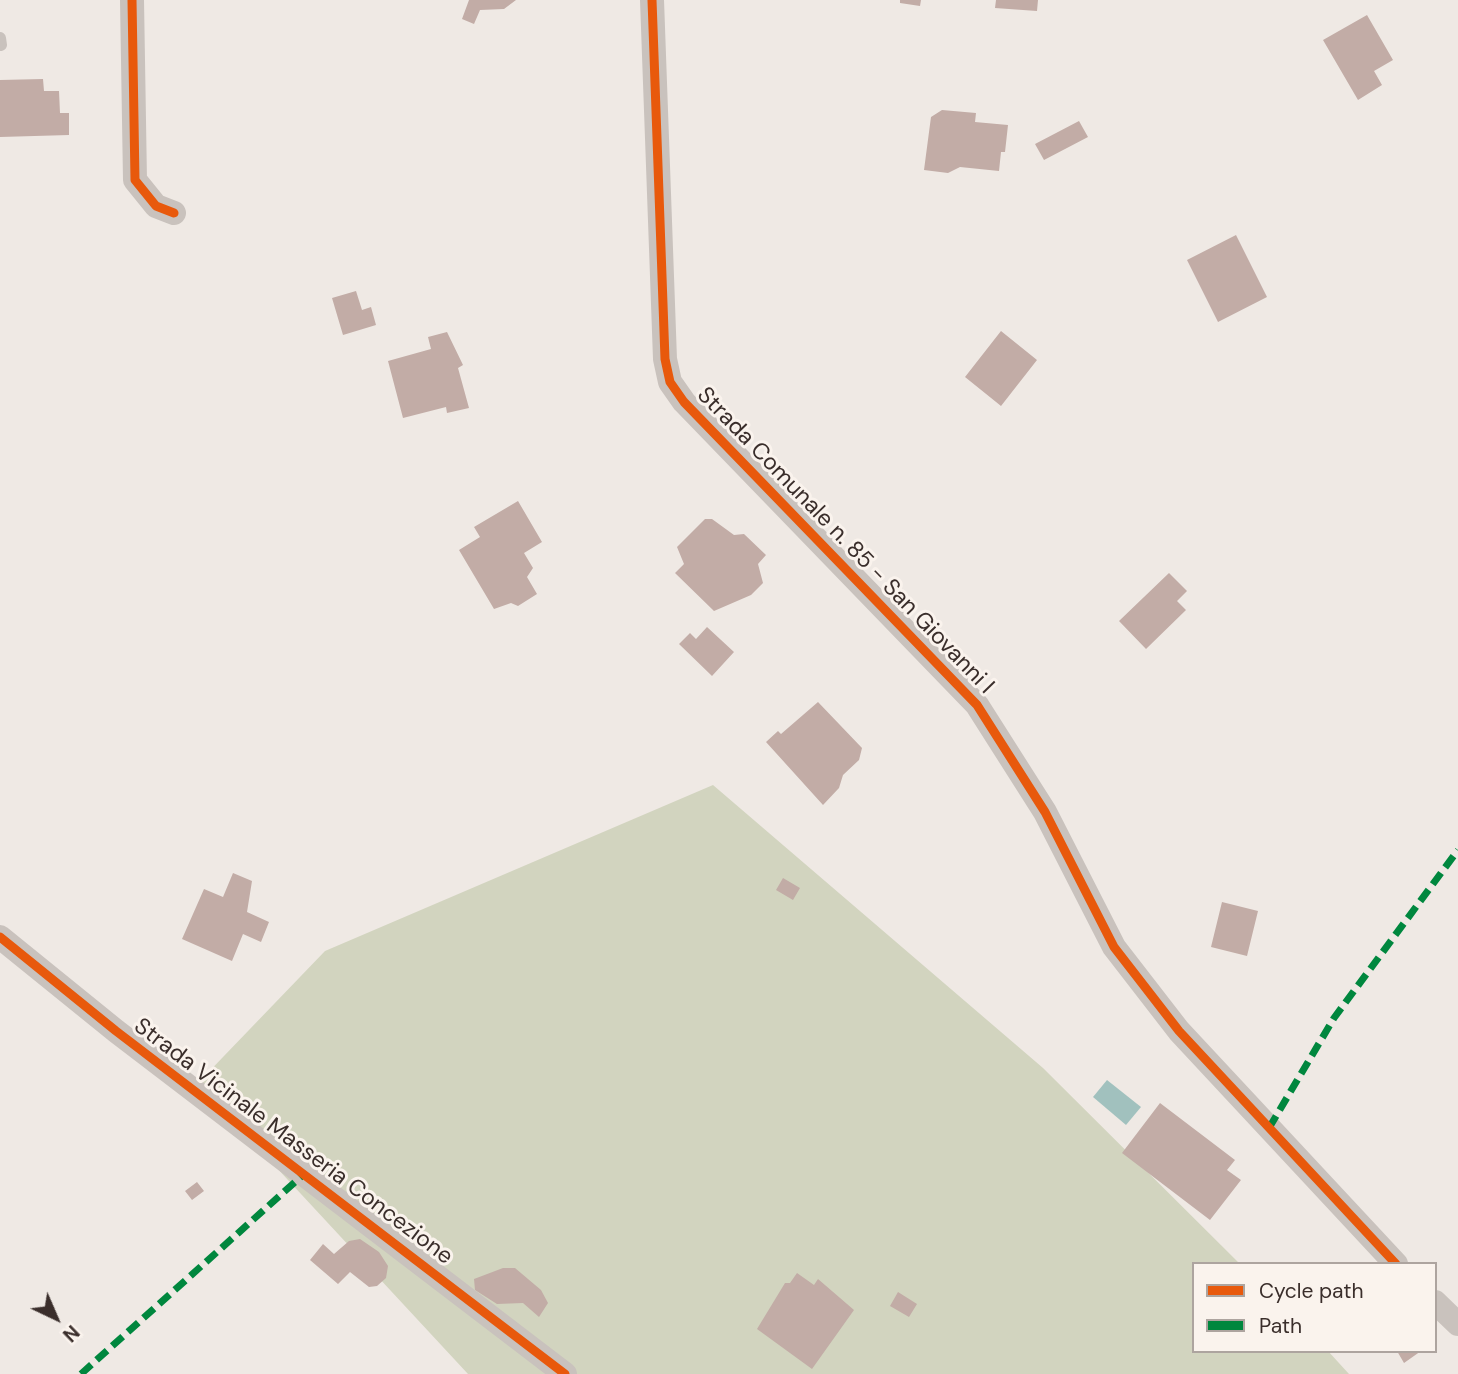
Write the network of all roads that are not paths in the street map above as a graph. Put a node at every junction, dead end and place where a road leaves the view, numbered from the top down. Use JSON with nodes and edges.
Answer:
{"nodes":[{"id":1,"x":132,"y":0,"type":"edge"},
{"id":2,"x":652,"y":0,"type":"edge"},
{"id":3,"x":174,"y":213,"type":"dead end"},
{"id":4,"x":0,"y":937,"type":"edge"},
{"id":5,"x":1394,"y":1262,"type":"edge"},
{"id":6,"x":1437,"y":1304,"type":"edge"},
{"id":7,"x":1458,"y":1324,"type":"edge"},
{"id":8,"x":565,"y":1374,"type":"edge"}],
"edges":[{"from":1,"to":3,"type":"street"},
{"from":2,"to":5,"type":"street","name":"Strada Comunale n. 85 - San Giovanni I"},
{"from":4,"to":8,"type":"street","name":"Strada Vicinale Masseria Concezione"},
{"from":6,"to":7,"type":"street"}]}
